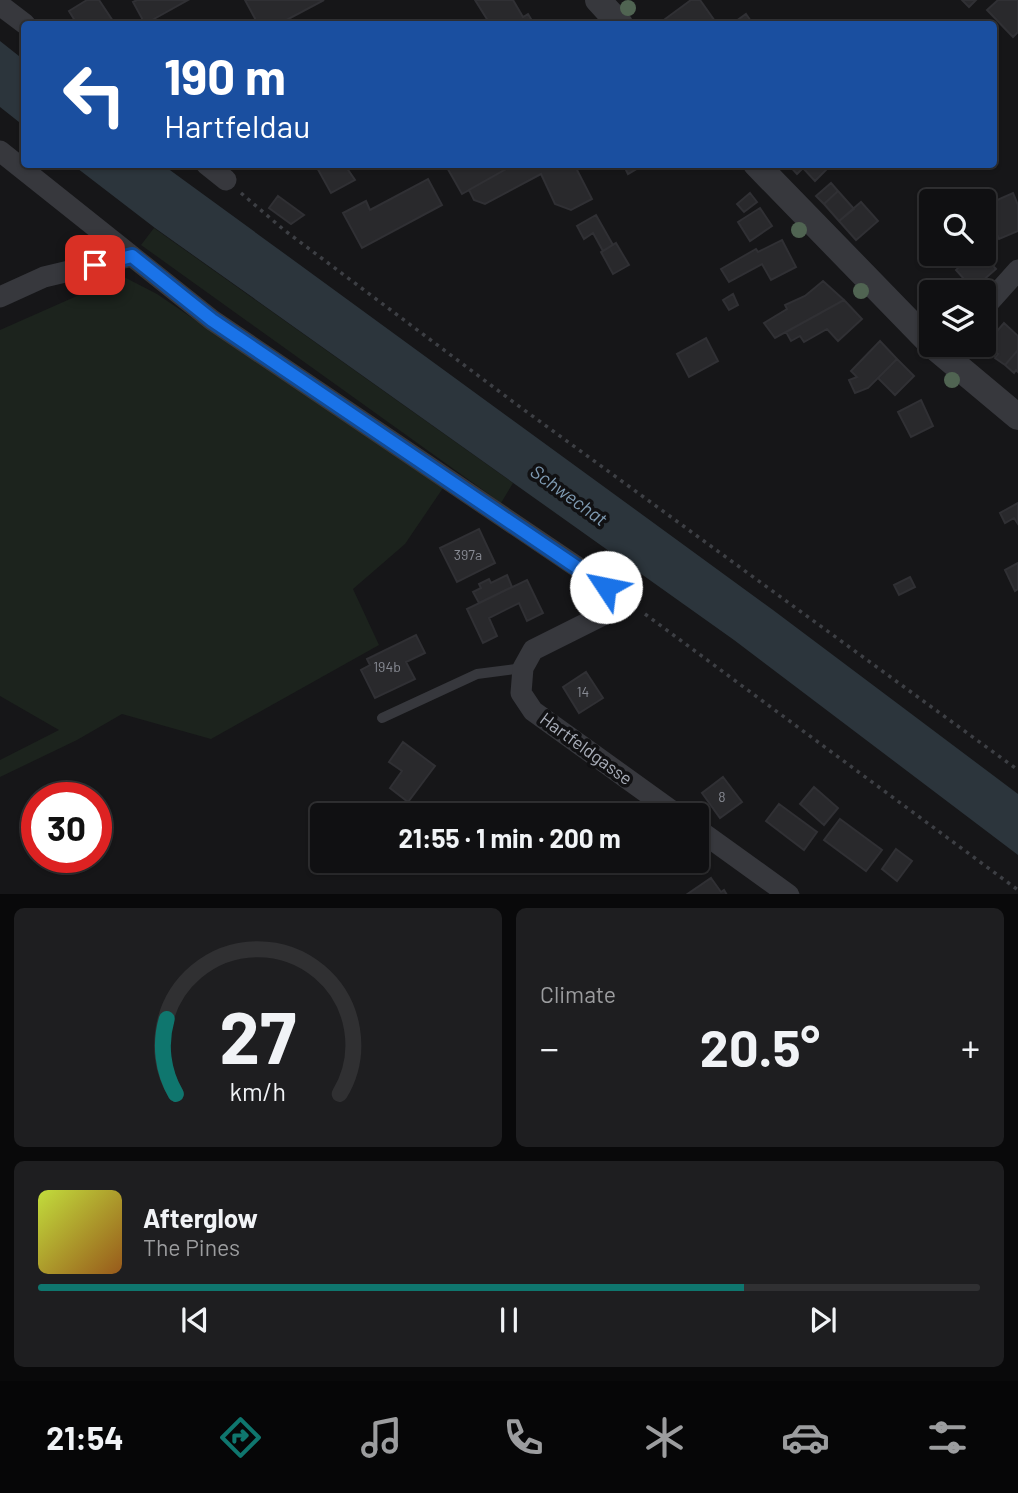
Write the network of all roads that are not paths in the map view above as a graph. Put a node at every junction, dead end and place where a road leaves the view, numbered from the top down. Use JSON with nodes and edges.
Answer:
{"nodes":[{"id":1,"x":598,"y":0,"type":"edge"},
{"id":2,"x":0,"y":5,"type":"edge"},
{"id":3,"x":21,"y":21,"type":"edge"},
{"id":4,"x":617,"y":21,"type":"edge"},
{"id":5,"x":0,"y":151,"type":"edge"},
{"id":6,"x":21,"y":168,"type":"edge"},
{"id":7,"x":21,"y":168,"type":"edge"},
{"id":8,"x":211,"y":168,"type":"edge"},
{"id":9,"x":759,"y":168,"type":"edge"},
{"id":10,"x":226,"y":180,"type":"road end"},
{"id":11,"x":132,"y":256,"type":"junction"},
{"id":12,"x":1018,"y":270,"type":"edge"},
{"id":13,"x":996,"y":295,"type":"edge"},
{"id":14,"x":0,"y":297,"type":"edge"},
{"id":15,"x":919,"y":327,"type":"edge"},
{"id":16,"x":950,"y":357,"type":"edge"},
{"id":17,"x":1018,"y":417,"type":"edge"},
{"id":18,"x":523,"y":668,"type":"junction"},
{"id":19,"x":382,"y":718,"type":"dead end"},
{"id":20,"x":661,"y":803,"type":"edge"},
{"id":21,"x":709,"y":837,"type":"edge"},
{"id":22,"x":789,"y":894,"type":"edge"}],
"edges":[{"from":1,"to":4,"type":"street"},
{"from":2,"to":3,"type":"street"},
{"from":5,"to":6,"type":"street"},
{"from":7,"to":11,"type":"street"},
{"from":8,"to":10,"type":"street"},
{"from":9,"to":15,"type":"street"},
{"from":11,"to":14,"type":"street"},
{"from":11,"to":18,"type":"street"},
{"from":12,"to":13,"type":"street"},
{"from":16,"to":17,"type":"street"},
{"from":18,"to":19,"type":"lane"},
{"from":18,"to":20,"type":"street","name":"Hartfeldgasse"},
{"from":21,"to":22,"type":"street"}]}
